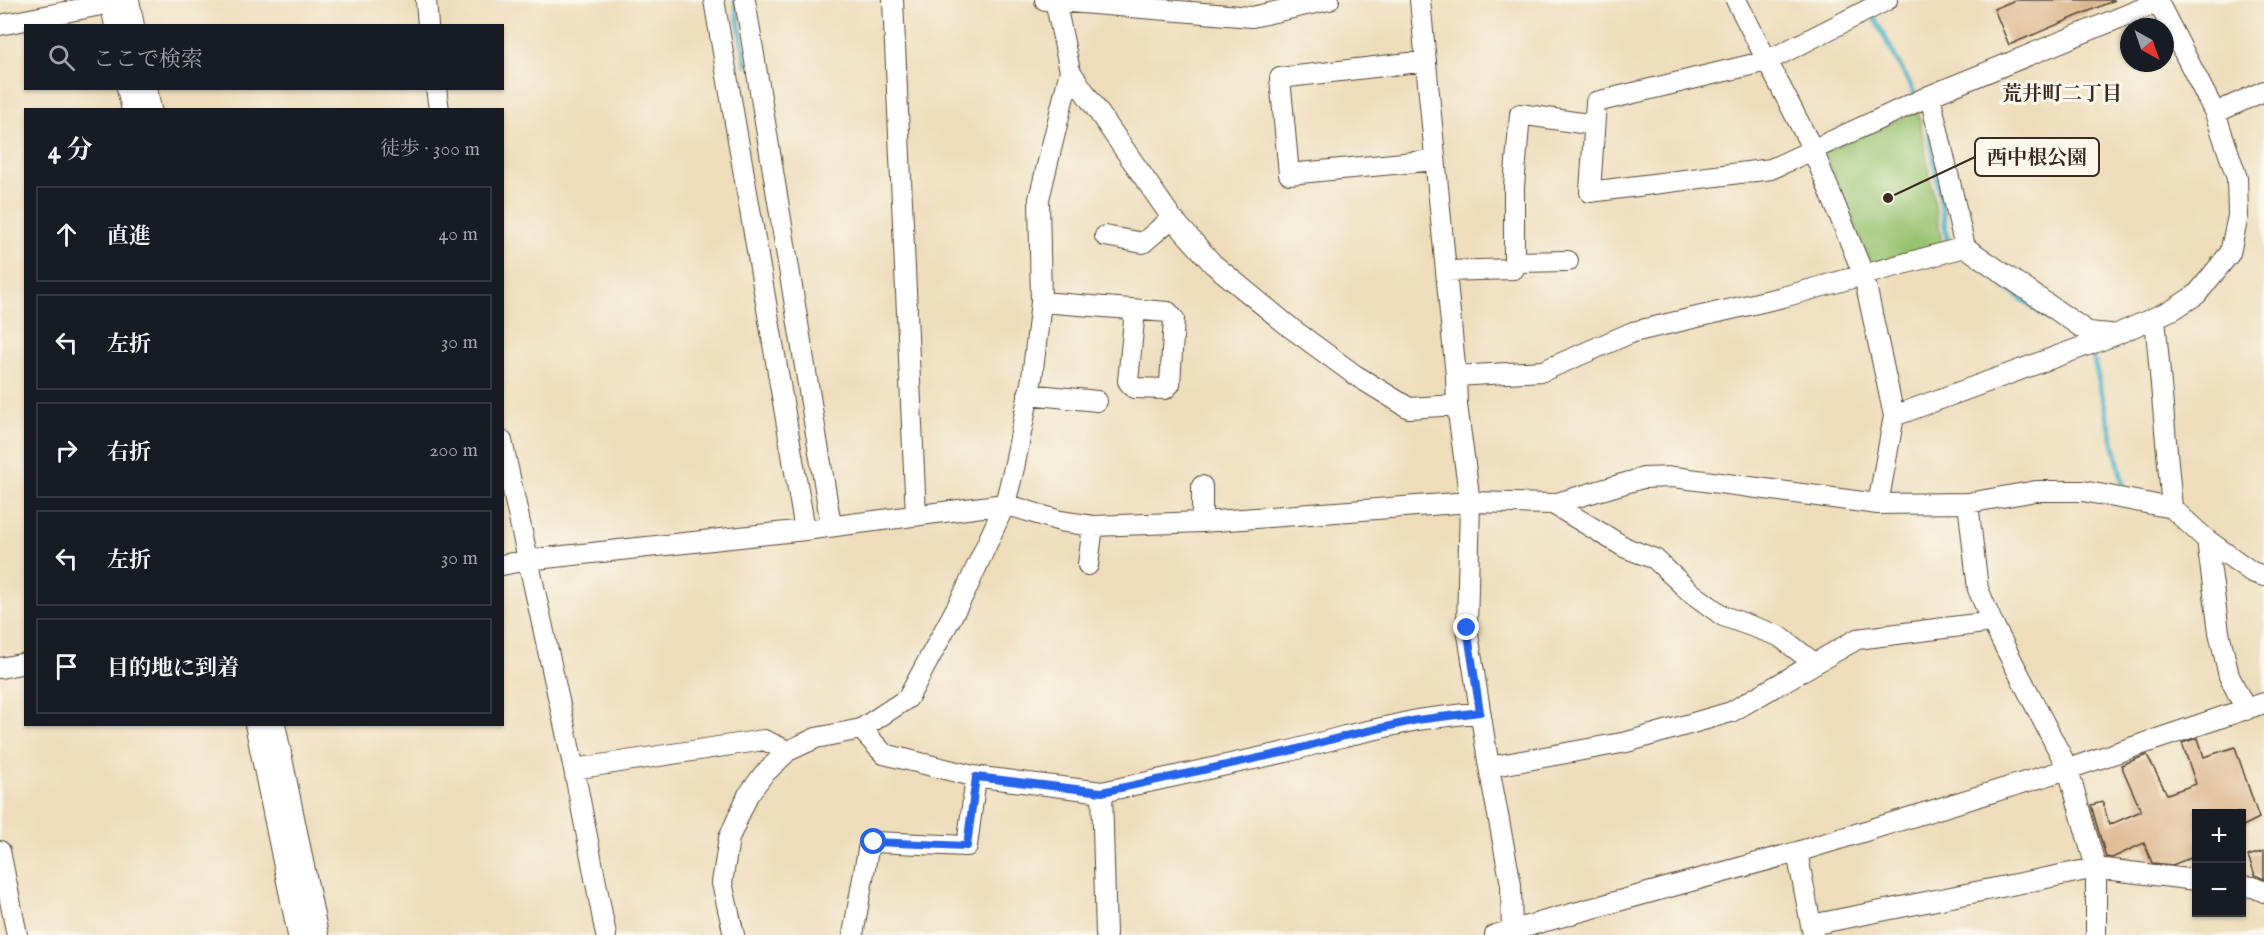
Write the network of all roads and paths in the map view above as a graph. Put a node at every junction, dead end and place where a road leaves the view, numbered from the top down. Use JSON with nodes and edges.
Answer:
{"nodes":[{"id":1,"x":426,"y":0,"type":"edge"},
{"id":2,"x":714,"y":0,"type":"edge"},
{"id":3,"x":745,"y":0,"type":"edge"},
{"id":4,"x":893,"y":0,"type":"edge"},
{"id":5,"x":1052,"y":0,"type":"edge"},
{"id":6,"x":1329,"y":0,"type":"edge"},
{"id":7,"x":1420,"y":0,"type":"edge"},
{"id":8,"x":1736,"y":0,"type":"edge"},
{"id":9,"x":117,"y":1,"type":"edge"},
{"id":10,"x":2157,"y":1,"type":"edge"},
{"id":11,"x":1884,"y":2,"type":"edge"},
{"id":12,"x":1204,"y":7,"type":"edge"},
{"id":13,"x":1244,"y":8,"type":"edge"},
{"id":14,"x":115,"y":24,"type":"edge"},
{"id":15,"x":133,"y":24,"type":"edge"},
{"id":16,"x":428,"y":24,"type":"edge"},
{"id":17,"x":0,"y":25,"type":"edge"},
{"id":18,"x":1426,"y":61,"type":"junction"},
{"id":19,"x":1767,"y":61,"type":"junction"},
{"id":20,"x":1070,"y":71,"type":"junction"},
{"id":21,"x":128,"y":90,"type":"edge"},
{"id":22,"x":147,"y":90,"type":"edge"},
{"id":23,"x":436,"y":90,"type":"edge"},
{"id":24,"x":2264,"y":91,"type":"edge"},
{"id":25,"x":1930,"y":96,"type":"junction"},
{"id":26,"x":132,"y":108,"type":"edge"},
{"id":27,"x":151,"y":108,"type":"edge"},
{"id":28,"x":439,"y":108,"type":"edge"},
{"id":29,"x":2215,"y":113,"type":"junction"},
{"id":30,"x":1594,"y":125,"type":"junction"},
{"id":31,"x":1812,"y":148,"type":"junction"},
{"id":32,"x":1435,"y":160,"type":"junction"},
{"id":33,"x":1172,"y":218,"type":"junction"},
{"id":34,"x":1105,"y":236,"type":"dead end"},
{"id":35,"x":1965,"y":247,"type":"junction"},
{"id":36,"x":1568,"y":261,"type":"dead end"},
{"id":37,"x":1514,"y":262,"type":"junction"},
{"id":38,"x":1446,"y":271,"type":"junction"},
{"id":39,"x":1864,"y":276,"type":"junction"},
{"id":40,"x":1041,"y":302,"type":"junction"},
{"id":41,"x":1135,"y":310,"type":"dead end"},
{"id":42,"x":2155,"y":318,"type":"junction"},
{"id":43,"x":2106,"y":338,"type":"junction"},
{"id":44,"x":1456,"y":376,"type":"junction"},
{"id":45,"x":1028,"y":394,"type":"junction"},
{"id":46,"x":1097,"y":401,"type":"dead end"},
{"id":47,"x":1457,"y":405,"type":"junction"},
{"id":48,"x":1894,"y":416,"type":"junction"},
{"id":49,"x":504,"y":451,"type":"edge"},
{"id":50,"x":1202,"y":486,"type":"dead end"},
{"id":51,"x":1470,"y":502,"type":"junction"},
{"id":52,"x":1968,"y":503,"type":"junction"},
{"id":53,"x":1005,"y":504,"type":"junction"},
{"id":54,"x":1553,"y":504,"type":"junction"},
{"id":55,"x":1878,"y":504,"type":"junction"},
{"id":56,"x":2172,"y":508,"type":"junction"},
{"id":57,"x":916,"y":514,"type":"junction"},
{"id":58,"x":1202,"y":522,"type":"junction"},
{"id":59,"x":831,"y":525,"type":"junction"},
{"id":60,"x":1093,"y":526,"type":"junction"},
{"id":61,"x":805,"y":530,"type":"junction"},
{"id":62,"x":2207,"y":540,"type":"junction"},
{"id":63,"x":527,"y":560,"type":"junction"},
{"id":64,"x":504,"y":565,"type":"edge"},
{"id":65,"x":1088,"y":565,"type":"dead end"},
{"id":66,"x":2264,"y":576,"type":"edge"},
{"id":67,"x":1992,"y":622,"type":"junction"},
{"id":68,"x":24,"y":663,"type":"edge"},
{"id":69,"x":1814,"y":663,"type":"junction"},
{"id":70,"x":0,"y":668,"type":"edge"},
{"id":71,"x":2255,"y":707,"type":"edge"},
{"id":72,"x":1480,"y":712,"type":"junction"},
{"id":73,"x":255,"y":726,"type":"edge"},
{"id":74,"x":275,"y":726,"type":"edge"},
{"id":75,"x":861,"y":729,"type":"junction"},
{"id":76,"x":788,"y":751,"type":"junction"},
{"id":77,"x":1489,"y":767,"type":"junction"},
{"id":78,"x":574,"y":769,"type":"junction"},
{"id":79,"x":2068,"y":769,"type":"junction"},
{"id":80,"x":976,"y":777,"type":"junction"},
{"id":81,"x":1102,"y":792,"type":"junction"},
{"id":82,"x":0,"y":851,"type":"edge"},
{"id":83,"x":1797,"y":852,"type":"junction"},
{"id":84,"x":2096,"y":868,"type":"junction"},
{"id":85,"x":2192,"y":880,"type":"edge"},
{"id":86,"x":2246,"y":886,"type":"edge"},
{"id":87,"x":2264,"y":892,"type":"edge"},
{"id":88,"x":1812,"y":930,"type":"edge"},
{"id":89,"x":1506,"y":934,"type":"edge"},
{"id":90,"x":17,"y":935,"type":"edge"},
{"id":91,"x":298,"y":935,"type":"edge"},
{"id":92,"x":318,"y":935,"type":"edge"},
{"id":93,"x":606,"y":935,"type":"edge"},
{"id":94,"x":734,"y":935,"type":"edge"},
{"id":95,"x":853,"y":935,"type":"edge"},
{"id":96,"x":1106,"y":935,"type":"edge"},
{"id":97,"x":2096,"y":935,"type":"edge"}],
"edges":[{"from":1,"to":16,"type":"street"},
{"from":2,"to":61,"type":"street"},
{"from":3,"to":59,"type":"street"},
{"from":4,"to":57,"type":"street"},
{"from":5,"to":12,"type":"street"},
{"from":5,"to":20,"type":"street"},
{"from":6,"to":13,"type":"street"},
{"from":7,"to":18,"type":"street"},
{"from":8,"to":19,"type":"street"},
{"from":9,"to":14,"type":"street"},
{"from":9,"to":15,"type":"street"},
{"from":9,"to":17,"type":"street"},
{"from":10,"to":25,"type":"street"},
{"from":10,"to":29,"type":"street"},
{"from":11,"to":19,"type":"street"},
{"from":12,"to":13,"type":"street"},
{"from":18,"to":32,"type":"street"},
{"from":18,"to":32,"type":"street"},
{"from":19,"to":30,"type":"street"},
{"from":19,"to":31,"type":"street"},
{"from":20,"to":33,"type":"street"},
{"from":20,"to":40,"type":"street"},
{"from":21,"to":26,"type":"street"},
{"from":22,"to":27,"type":"street"},
{"from":23,"to":28,"type":"street"},
{"from":24,"to":29,"type":"street"},
{"from":25,"to":31,"type":"street"},
{"from":25,"to":35,"type":"street"},
{"from":29,"to":42,"type":"street"},
{"from":30,"to":31,"type":"street"},
{"from":30,"to":37,"type":"street"},
{"from":31,"to":39,"type":"street"},
{"from":32,"to":38,"type":"street"},
{"from":33,"to":34,"type":"street"},
{"from":33,"to":47,"type":"street"},
{"from":35,"to":39,"type":"street"},
{"from":35,"to":43,"type":"street"},
{"from":36,"to":37,"type":"street"},
{"from":37,"to":38,"type":"street"},
{"from":38,"to":44,"type":"street"},
{"from":39,"to":44,"type":"street"},
{"from":39,"to":48,"type":"street"},
{"from":40,"to":41,"type":"street"},
{"from":40,"to":45,"type":"street"},
{"from":42,"to":43,"type":"street"},
{"from":42,"to":56,"type":"street"},
{"from":43,"to":48,"type":"street"},
{"from":44,"to":47,"type":"street"},
{"from":45,"to":46,"type":"street"},
{"from":45,"to":53,"type":"street"},
{"from":47,"to":51,"type":"street"},
{"from":48,"to":55,"type":"street"},
{"from":49,"to":63,"type":"street"},
{"from":50,"to":58,"type":"street"},
{"from":51,"to":54,"type":"street"},
{"from":51,"to":58,"type":"street"},
{"from":51,"to":72,"type":"street"},
{"from":52,"to":55,"type":"street"},
{"from":52,"to":56,"type":"street"},
{"from":52,"to":67,"type":"street"},
{"from":53,"to":57,"type":"street"},
{"from":53,"to":60,"type":"street"},
{"from":53,"to":75,"type":"street"},
{"from":54,"to":55,"type":"street"},
{"from":54,"to":69,"type":"street"},
{"from":56,"to":62,"type":"street"},
{"from":57,"to":59,"type":"street"},
{"from":58,"to":60,"type":"street"},
{"from":59,"to":61,"type":"street"},
{"from":60,"to":65,"type":"street"},
{"from":61,"to":63,"type":"street"},
{"from":62,"to":66,"type":"street"},
{"from":62,"to":71,"type":"street"},
{"from":63,"to":64,"type":"street"},
{"from":63,"to":78,"type":"street"},
{"from":67,"to":69,"type":"street"},
{"from":67,"to":79,"type":"street"},
{"from":68,"to":70,"type":"street"},
{"from":69,"to":77,"type":"street"},
{"from":71,"to":79,"type":"street"},
{"from":72,"to":77,"type":"street"},
{"from":72,"to":81,"type":"street"},
{"from":73,"to":91,"type":"street"},
{"from":74,"to":92,"type":"street"},
{"from":75,"to":76,"type":"street"},
{"from":75,"to":80,"type":"street"},
{"from":76,"to":78,"type":"street"},
{"from":76,"to":94,"type":"street"},
{"from":77,"to":89,"type":"street"},
{"from":78,"to":93,"type":"street"},
{"from":79,"to":83,"type":"street"},
{"from":79,"to":84,"type":"street"},
{"from":80,"to":81,"type":"street"},
{"from":80,"to":95,"type":"street"},
{"from":81,"to":96,"type":"street"},
{"from":82,"to":90,"type":"street"},
{"from":83,"to":88,"type":"street"},
{"from":83,"to":89,"type":"street"},
{"from":84,"to":85,"type":"street"},
{"from":84,"to":88,"type":"street"},
{"from":84,"to":97,"type":"street"},
{"from":86,"to":87,"type":"street"}]}
